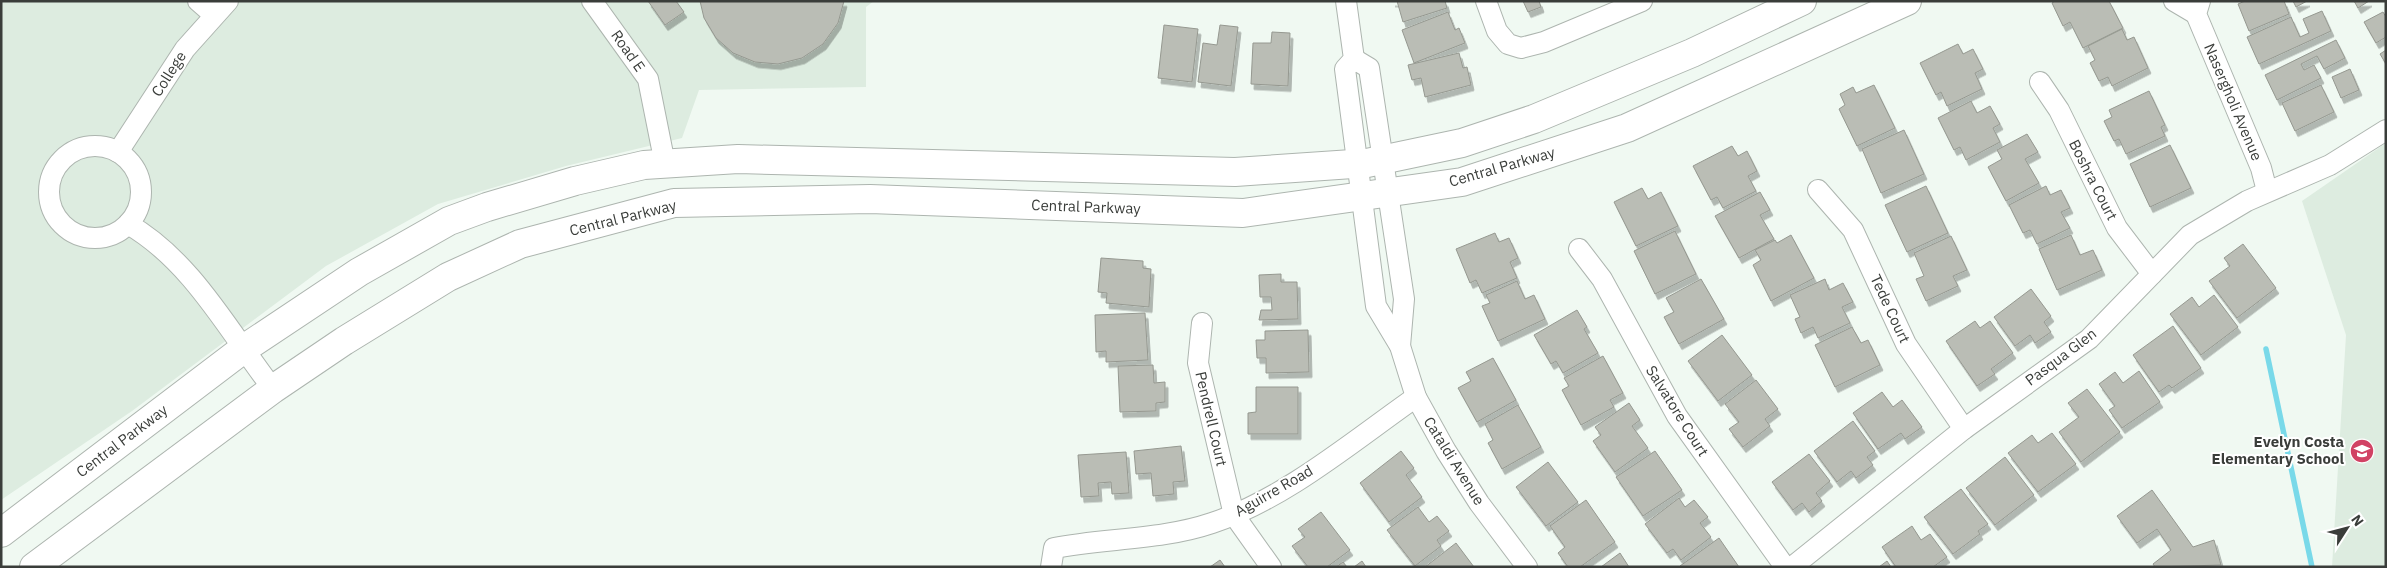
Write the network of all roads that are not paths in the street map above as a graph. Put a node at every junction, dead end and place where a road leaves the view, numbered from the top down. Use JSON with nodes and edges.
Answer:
{"nodes":[{"id":1,"x":198,"y":1,"type":"edge"},
{"id":2,"x":228,"y":1,"type":"edge"},
{"id":3,"x":592,"y":1,"type":"edge"},
{"id":4,"x":1346,"y":1,"type":"edge"},
{"id":5,"x":1486,"y":1,"type":"edge"},
{"id":6,"x":1642,"y":1,"type":"edge"},
{"id":7,"x":1802,"y":1,"type":"edge"},
{"id":8,"x":1907,"y":1,"type":"edge"},
{"id":9,"x":2174,"y":1,"type":"edge"},
{"id":10,"x":2198,"y":8,"type":"edge"},
{"id":11,"x":214,"y":16,"type":"junction"},
{"id":12,"x":1354,"y":59,"type":"junction"},
{"id":13,"x":2040,"y":82,"type":"dead end"},
{"id":14,"x":2386,"y":130,"type":"edge"},
{"id":15,"x":118,"y":152,"type":"junction"},
{"id":16,"x":665,"y":164,"type":"junction"},
{"id":17,"x":1373,"y":180,"type":"junction"},
{"id":18,"x":1818,"y":190,"type":"dead end"},
{"id":19,"x":2267,"y":191,"type":"junction"},
{"id":20,"x":128,"y":224,"type":"junction"},
{"id":21,"x":1579,"y":249,"type":"dead end"},
{"id":22,"x":2152,"y":274,"type":"junction"},
{"id":23,"x":1202,"y":323,"type":"dead end"},
{"id":24,"x":1400,"y":346,"type":"junction"},
{"id":25,"x":242,"y":350,"type":"junction"},
{"id":26,"x":273,"y":389,"type":"junction"},
{"id":27,"x":1416,"y":397,"type":"junction"},
{"id":28,"x":1964,"y":429,"type":"junction"},
{"id":29,"x":1234,"y":515,"type":"junction"},
{"id":30,"x":1,"y":533,"type":"edge"},
{"id":31,"x":1053,"y":557,"type":"edge"},
{"id":32,"x":34,"y":567,"type":"edge"},
{"id":33,"x":1271,"y":567,"type":"edge"},
{"id":34,"x":1527,"y":567,"type":"edge"},
{"id":35,"x":1785,"y":567,"type":"edge"},
{"id":36,"x":1792,"y":567,"type":"edge"}],
"edges":[{"from":1,"to":11,"type":"street"},
{"from":2,"to":11,"type":"street","name":"College"},
{"from":3,"to":16,"type":"street","name":"Road E"},
{"from":4,"to":12,"type":"street"},
{"from":5,"to":6,"type":"street"},
{"from":7,"to":17,"type":"main road","name":"Central Parkway"},
{"from":8,"to":17,"type":"main road","name":"Central Parkway"},
{"from":9,"to":10,"type":"street","name":"Nasergholi Avenue"},
{"from":10,"to":19,"type":"street","name":"Nasergholi Avenue"},
{"from":11,"to":15,"type":"street","name":"College"},
{"from":12,"to":17,"type":"street"},
{"from":12,"to":17,"type":"street"},
{"from":13,"to":22,"type":"street","name":"Boshra Court"},
{"from":14,"to":19,"type":"street","name":"Pasqua Glen"},
{"from":15,"to":20,"type":"street"},
{"from":15,"to":20,"type":"street"},
{"from":16,"to":17,"type":"main road","name":"Central Parkway"},
{"from":16,"to":25,"type":"main road","name":"Central Parkway"},
{"from":17,"to":24,"type":"street","name":"Cataldi Avenue"},
{"from":17,"to":24,"type":"street","name":"Cataldi Avenue"},
{"from":17,"to":26,"type":"main road","name":"Central Parkway"},
{"from":18,"to":28,"type":"street","name":"Tede Court"},
{"from":19,"to":22,"type":"street","name":"Pasqua Glen"},
{"from":20,"to":25,"type":"street"},
{"from":21,"to":35,"type":"street","name":"Salvatore Court"},
{"from":22,"to":28,"type":"street","name":"Pasqua Glen"},
{"from":23,"to":29,"type":"street","name":"Pendrell Court"},
{"from":24,"to":27,"type":"street","name":"Cataldi Avenue"},
{"from":25,"to":26,"type":"street"},
{"from":25,"to":30,"type":"main road","name":"Central Parkway"},
{"from":26,"to":32,"type":"main road","name":"Central Parkway"},
{"from":27,"to":29,"type":"street","name":"Aguirre Road"},
{"from":27,"to":34,"type":"street","name":"Cataldi Avenue"},
{"from":28,"to":36,"type":"street","name":"Pasqua Glen"},
{"from":29,"to":31,"type":"street","name":"Aguirre Road"},
{"from":29,"to":33,"type":"street"}]}
